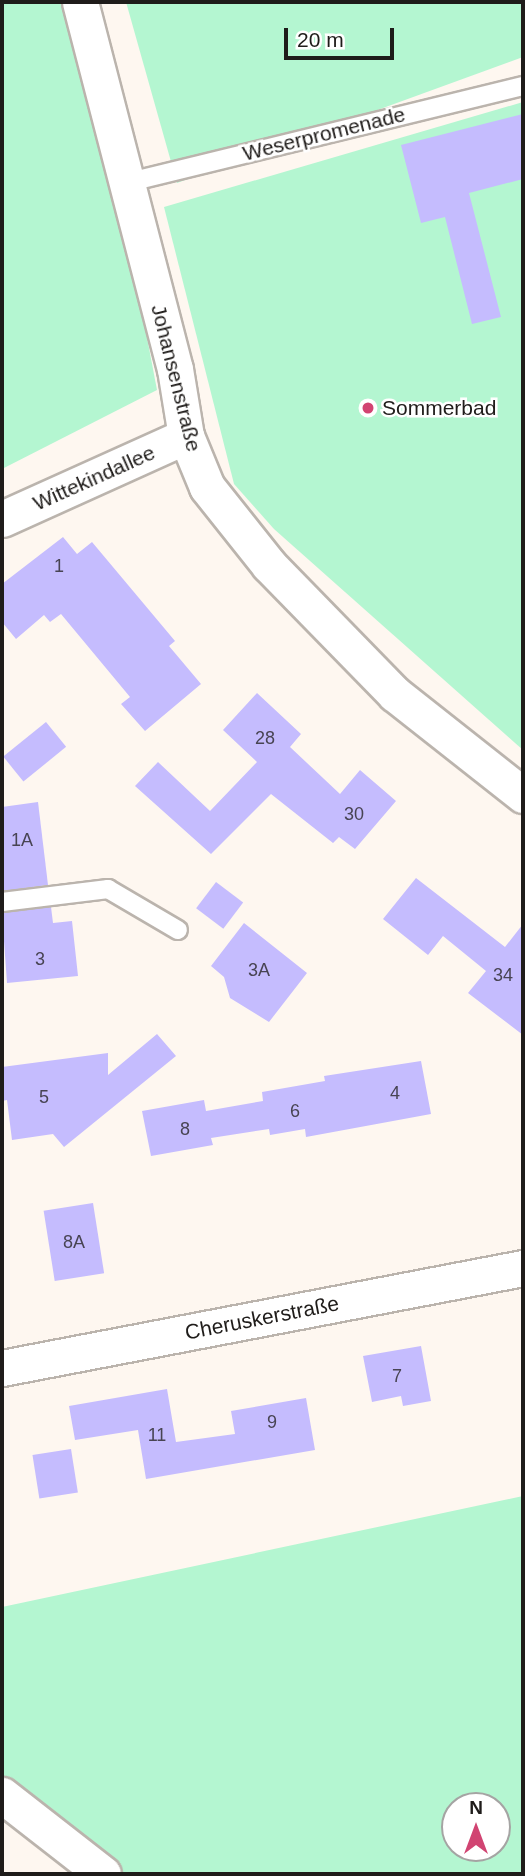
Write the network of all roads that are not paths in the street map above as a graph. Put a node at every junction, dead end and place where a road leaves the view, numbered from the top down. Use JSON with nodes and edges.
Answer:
{"nodes":[{"id":1,"x":80,"y":2,"type":"edge"},
{"id":2,"x":523,"y":86,"type":"edge"},
{"id":3,"x":125,"y":183,"type":"junction"},
{"id":4,"x":187,"y":436,"type":"junction"},
{"id":5,"x":2,"y":519,"type":"edge"},
{"id":6,"x":523,"y":795,"type":"edge"},
{"id":7,"x":2,"y":902,"type":"edge"},
{"id":8,"x":178,"y":930,"type":"dead end"},
{"id":9,"x":523,"y":1268,"type":"edge"},
{"id":10,"x":2,"y":1368,"type":"edge"},
{"id":11,"x":2,"y":1795,"type":"edge"},
{"id":12,"x":103,"y":1874,"type":"edge"}],
"edges":[{"from":1,"to":3,"type":"street","name":"Johansenstraße"},
{"from":2,"to":3,"type":"lane","name":"Weserpromenade"},
{"from":3,"to":4,"type":"street","name":"Johansenstraße"},
{"from":4,"to":5,"type":"street","name":"Wittekindallee"},
{"from":4,"to":6,"type":"street","name":"Johansenstraße"},
{"from":7,"to":8,"type":"lane"},
{"from":9,"to":10,"type":"street","name":"Cheruskerstraße"},
{"from":11,"to":12,"type":"street"}]}
